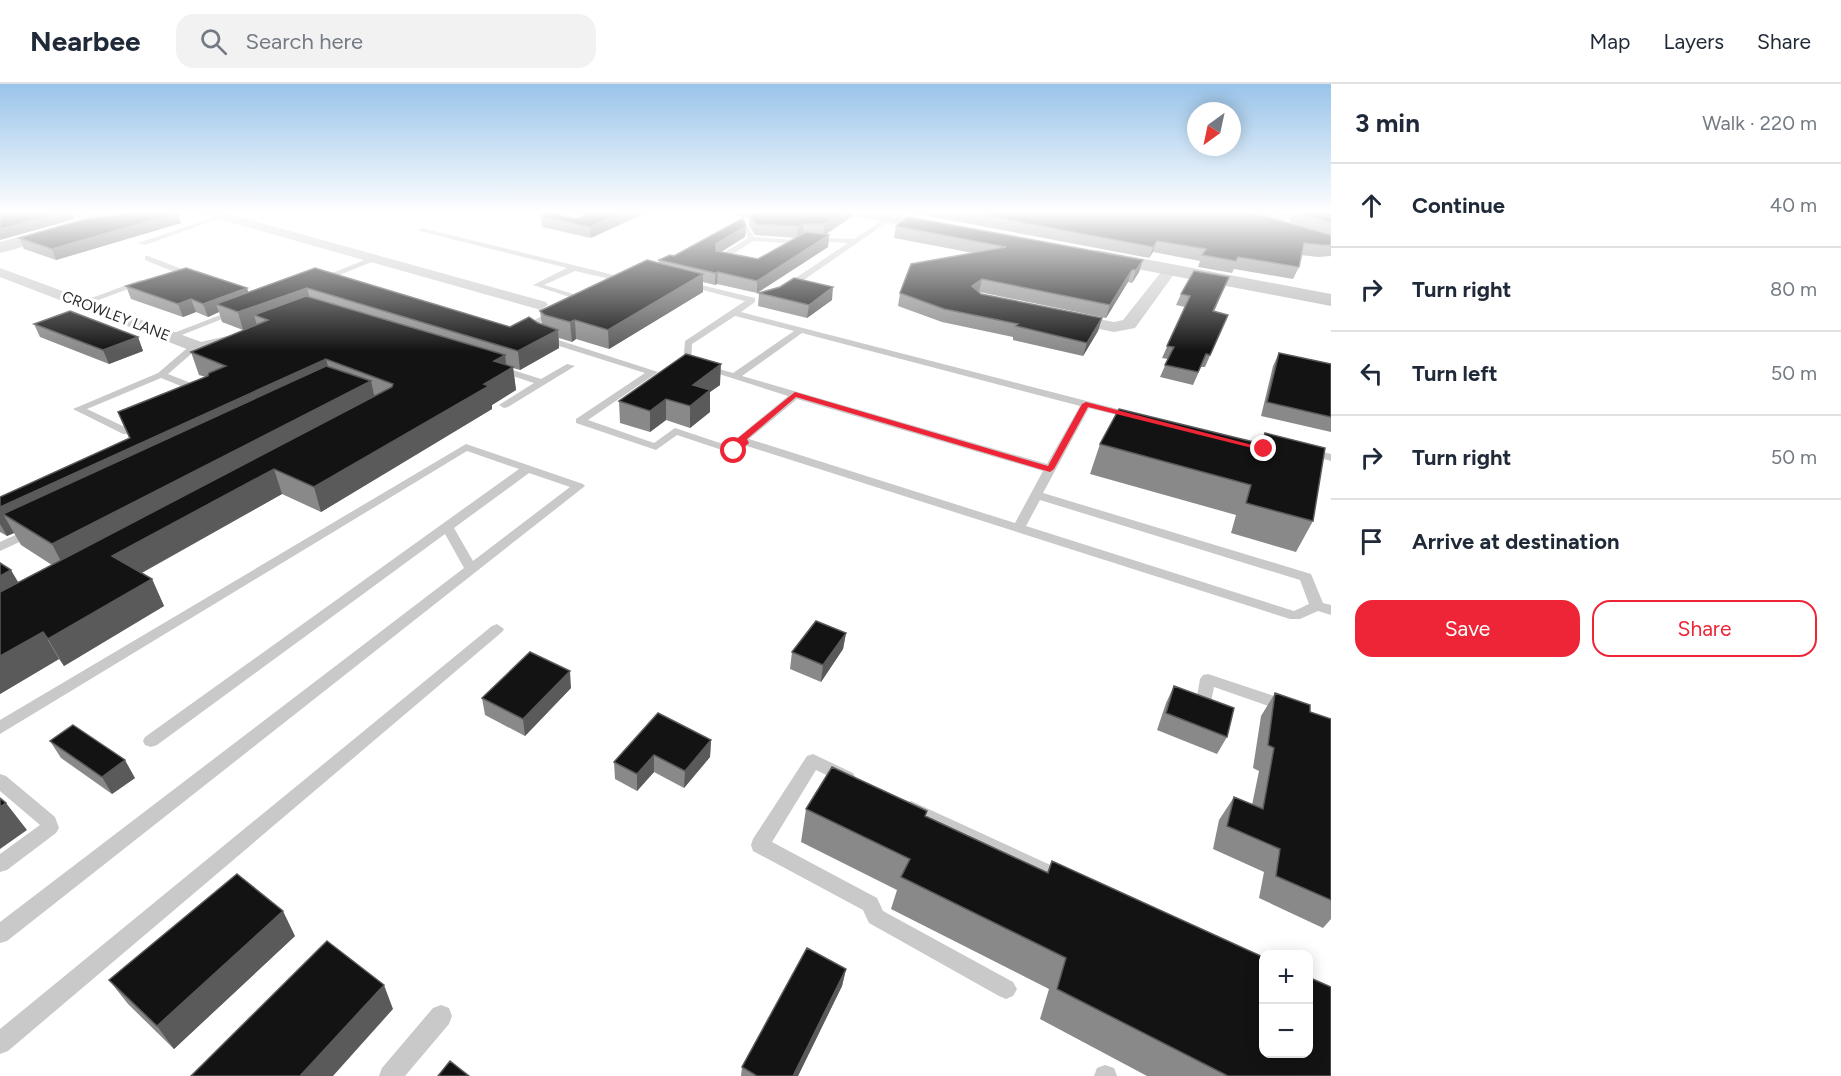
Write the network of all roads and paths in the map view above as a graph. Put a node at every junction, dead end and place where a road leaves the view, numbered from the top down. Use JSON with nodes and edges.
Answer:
{"nodes":[{"id":1,"x":148,"y":258,"type":"dead end"},
{"id":2,"x":535,"y":258,"type":"edge"},
{"id":3,"x":721,"y":258,"type":"edge"},
{"id":4,"x":831,"y":258,"type":"edge"},
{"id":5,"x":1109,"y":258,"type":"edge"},
{"id":6,"x":375,"y":259,"type":"joint"},
{"id":7,"x":739,"y":263,"type":"edge"},
{"id":8,"x":574,"y":268,"type":"junction"},
{"id":9,"x":1170,"y":270,"type":"junction"},
{"id":10,"x":176,"y":271,"type":"junction"},
{"id":11,"x":0,"y":272,"type":"edge"},
{"id":12,"x":165,"y":275,"type":"edge"},
{"id":13,"x":154,"y":278,"type":"edge"},
{"id":14,"x":199,"y":278,"type":"edge"},
{"id":15,"x":670,"y":279,"type":"edge"},
{"id":16,"x":309,"y":284,"type":"edge"},
{"id":17,"x":592,"y":293,"type":"junction"},
{"id":18,"x":775,"y":296,"type":"edge"},
{"id":19,"x":1331,"y":300,"type":"edge"},
{"id":20,"x":82,"y":303,"type":"junction"},
{"id":21,"x":540,"y":305,"type":"dead end"},
{"id":22,"x":245,"y":308,"type":"edge"},
{"id":23,"x":735,"y":313,"type":"junction"},
{"id":24,"x":1047,"y":313,"type":"edge"},
{"id":25,"x":801,"y":330,"type":"junction"},
{"id":26,"x":246,"y":335,"type":"edge"},
{"id":27,"x":171,"y":336,"type":"junction"},
{"id":28,"x":197,"y":346,"type":"junction"},
{"id":29,"x":686,"y":363,"type":"junction"},
{"id":30,"x":487,"y":365,"type":"edge"},
{"id":31,"x":570,"y":366,"type":"dead end"},
{"id":32,"x":675,"y":366,"type":"edge"},
{"id":33,"x":161,"y":375,"type":"junction"},
{"id":34,"x":734,"y":377,"type":"junction"},
{"id":35,"x":542,"y":382,"type":"junction"},
{"id":36,"x":795,"y":394,"type":"junction"},
{"id":37,"x":200,"y":399,"type":"edge"},
{"id":38,"x":1086,"y":404,"type":"junction"},
{"id":39,"x":504,"y":405,"type":"dead end"},
{"id":40,"x":1144,"y":419,"type":"edge"},
{"id":41,"x":148,"y":422,"type":"edge"},
{"id":42,"x":746,"y":441,"type":"junction"},
{"id":43,"x":1290,"y":447,"type":"edge"},
{"id":44,"x":1331,"y":458,"type":"edge"},
{"id":45,"x":528,"y":468,"type":"junction"},
{"id":46,"x":1050,"y":469,"type":"junction"},
{"id":47,"x":1037,"y":495,"type":"junction"},
{"id":48,"x":43,"y":527,"type":"edge"},
{"id":49,"x":447,"y":527,"type":"junction"},
{"id":50,"x":1020,"y":528,"type":"junction"},
{"id":51,"x":0,"y":547,"type":"edge"},
{"id":52,"x":471,"y":569,"type":"junction"},
{"id":53,"x":1317,"y":606,"type":"junction"},
{"id":54,"x":1331,"y":610,"type":"edge"},
{"id":55,"x":497,"y":629,"type":"dead end"},
{"id":56,"x":1203,"y":708,"type":"edge"},
{"id":57,"x":1298,"y":710,"type":"edge"},
{"id":58,"x":0,"y":728,"type":"edge"},
{"id":59,"x":151,"y":741,"type":"dead end"},
{"id":60,"x":0,"y":781,"type":"edge"},
{"id":61,"x":868,"y":788,"type":"edge"},
{"id":62,"x":899,"y":802,"type":"edge"},
{"id":63,"x":0,"y":864,"type":"edge"},
{"id":64,"x":1069,"y":884,"type":"edge"},
{"id":65,"x":0,"y":934,"type":"edge"},
{"id":66,"x":1006,"y":989,"type":"dead end"},
{"id":67,"x":441,"y":1016,"type":"dead end"},
{"id":68,"x":0,"y":1043,"type":"edge"},
{"id":69,"x":390,"y":1076,"type":"edge"}],
"edges":[{"from":1,"to":10,"type":"lane"},
{"from":2,"to":8,"type":"lane"},
{"from":3,"to":7,"type":"lane"},
{"from":4,"to":18,"type":"lane"},
{"from":5,"to":9,"type":"street"},
{"from":6,"to":16,"type":"lane"},
{"from":6,"to":21,"type":"street"},
{"from":8,"to":17,"type":"lane"},
{"from":8,"to":17,"type":"lane"},
{"from":9,"to":19,"type":"street"},
{"from":9,"to":24,"type":"street"},
{"from":10,"to":12,"type":"lane"},
{"from":10,"to":14,"type":"lane"},
{"from":11,"to":20,"type":"street","name":"CROWLEY LANE"},
{"from":13,"to":20,"type":"lane"},
{"from":15,"to":23,"type":"lane"},
{"from":17,"to":42,"type":"lane"},
{"from":20,"to":27,"type":"street","name":"CROWLEY LANE"},
{"from":22,"to":27,"type":"lane"},
{"from":23,"to":25,"type":"lane"},
{"from":23,"to":29,"type":"lane"},
{"from":25,"to":34,"type":"lane"},
{"from":25,"to":38,"type":"lane"},
{"from":26,"to":28,"type":"lane"},
{"from":27,"to":28,"type":"street","name":"CROWLEY LANE"},
{"from":28,"to":33,"type":"lane"},
{"from":29,"to":32,"type":"lane"},
{"from":29,"to":34,"type":"lane"},
{"from":30,"to":35,"type":"lane"},
{"from":31,"to":35,"type":"lane"},
{"from":33,"to":37,"type":"lane"},
{"from":33,"to":41,"type":"lane"},
{"from":34,"to":36,"type":"lane"},
{"from":35,"to":39,"type":"lane"},
{"from":36,"to":42,"type":"lane"},
{"from":36,"to":46,"type":"lane"},
{"from":38,"to":40,"type":"lane"},
{"from":38,"to":46,"type":"lane"},
{"from":42,"to":50,"type":"lane"},
{"from":43,"to":44,"type":"lane"},
{"from":45,"to":49,"type":"lane"},
{"from":45,"to":52,"type":"lane"},
{"from":45,"to":58,"type":"lane"},
{"from":46,"to":47,"type":"lane"},
{"from":47,"to":50,"type":"lane"},
{"from":47,"to":53,"type":"lane"},
{"from":48,"to":51,"type":"lane"},
{"from":49,"to":52,"type":"lane"},
{"from":49,"to":59,"type":"lane"},
{"from":50,"to":53,"type":"lane"},
{"from":52,"to":65,"type":"lane"},
{"from":53,"to":54,"type":"lane"},
{"from":55,"to":68,"type":"lane"},
{"from":56,"to":57,"type":"lane"},
{"from":60,"to":63,"type":"lane"},
{"from":61,"to":66,"type":"lane"},
{"from":62,"to":64,"type":"lane"},
{"from":67,"to":69,"type":"lane"}]}
